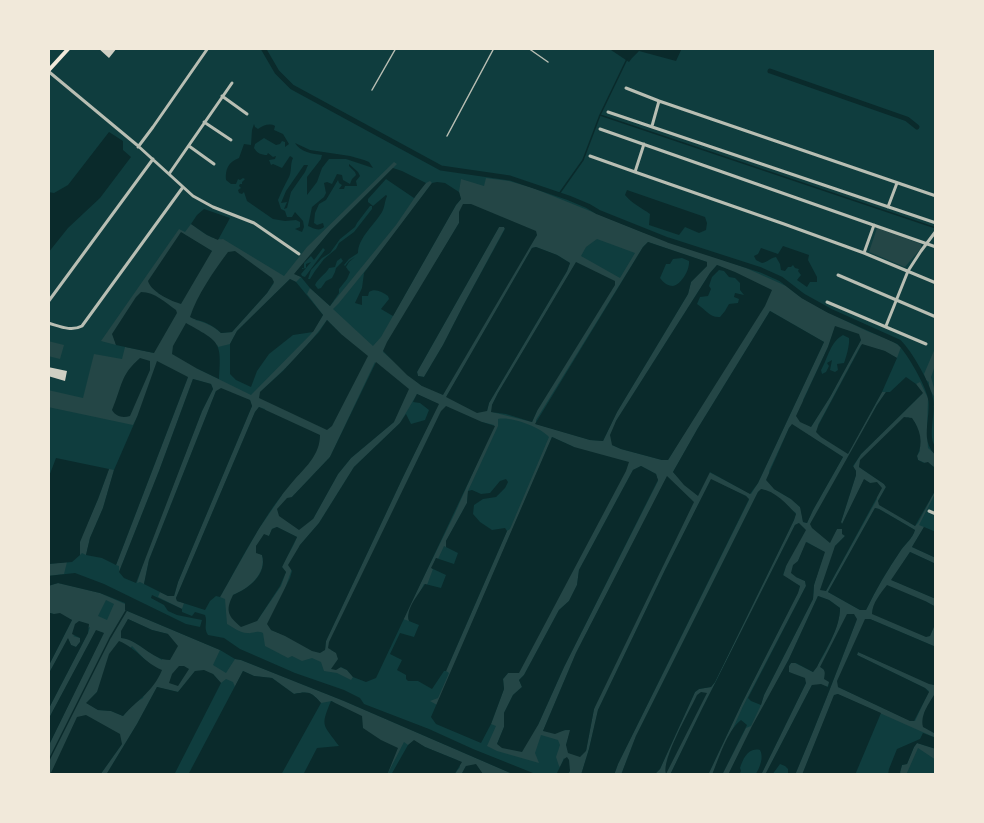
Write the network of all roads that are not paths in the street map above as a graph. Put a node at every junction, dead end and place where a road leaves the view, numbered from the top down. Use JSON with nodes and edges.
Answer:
{"nodes":[{"id":1,"x":69,"y":48,"type":"edge"},
{"id":2,"x":208,"y":48,"type":"edge"},
{"id":3,"x":396,"y":48,"type":"edge"},
{"id":4,"x":494,"y":48,"type":"edge"},
{"id":5,"x":528,"y":48,"type":"edge"},
{"id":6,"x":548,"y":62,"type":"dead end"},
{"id":7,"x":48,"y":71,"type":"edge"},
{"id":8,"x":232,"y":83,"type":"dead end"},
{"id":9,"x":626,"y":88,"type":"dead end"},
{"id":10,"x":372,"y":90,"type":"dead end"},
{"id":11,"x":222,"y":96,"type":"junction"},
{"id":12,"x":659,"y":101,"type":"junction"},
{"id":13,"x":608,"y":112,"type":"dead end"},
{"id":14,"x":247,"y":114,"type":"dead end"},
{"id":15,"x":204,"y":122,"type":"junction"},
{"id":16,"x":652,"y":126,"type":"junction"},
{"id":17,"x":600,"y":129,"type":"dead end"},
{"id":18,"x":447,"y":136,"type":"dead end"},
{"id":19,"x":231,"y":140,"type":"dead end"},
{"id":20,"x":644,"y":144,"type":"junction"},
{"id":21,"x":189,"y":146,"type":"junction"},
{"id":22,"x":138,"y":147,"type":"junction"},
{"id":23,"x":590,"y":156,"type":"dead end"},
{"id":24,"x":153,"y":159,"type":"junction"},
{"id":25,"x":214,"y":164,"type":"dead end"},
{"id":26,"x":635,"y":172,"type":"junction"},
{"id":27,"x":169,"y":174,"type":"junction"},
{"id":28,"x":897,"y":183,"type":"junction"},
{"id":29,"x":183,"y":187,"type":"junction"},
{"id":30,"x":936,"y":196,"type":"edge"},
{"id":31,"x":888,"y":207,"type":"junction"},
{"id":32,"x":936,"y":223,"type":"edge"},
{"id":33,"x":874,"y":225,"type":"junction"},
{"id":34,"x":936,"y":231,"type":"edge"},
{"id":35,"x":927,"y":244,"type":"junction"},
{"id":36,"x":936,"y":247,"type":"edge"},
{"id":37,"x":864,"y":253,"type":"junction"},
{"id":38,"x":299,"y":254,"type":"dead end"},
{"id":39,"x":908,"y":272,"type":"junction"},
{"id":40,"x":838,"y":275,"type":"dead end"},
{"id":41,"x":936,"y":283,"type":"edge"},
{"id":42,"x":896,"y":299,"type":"junction"},
{"id":43,"x":48,"y":302,"type":"edge"},
{"id":44,"x":827,"y":302,"type":"dead end"},
{"id":45,"x":936,"y":317,"type":"edge"},
{"id":46,"x":48,"y":323,"type":"edge"},
{"id":47,"x":886,"y":326,"type":"junction"},
{"id":48,"x":926,"y":344,"type":"dead end"},
{"id":49,"x":929,"y":511,"type":"dead end"},
{"id":50,"x":936,"y":514,"type":"edge"}],
"edges":[{"from":1,"to":7,"type":"main road"},
{"from":2,"to":22,"type":"street"},
{"from":3,"to":10,"type":"lane"},
{"from":4,"to":18,"type":"lane"},
{"from":5,"to":6,"type":"lane"},
{"from":7,"to":22,"type":"street"},
{"from":8,"to":11,"type":"street"},
{"from":9,"to":12,"type":"street"},
{"from":11,"to":14,"type":"street"},
{"from":11,"to":15,"type":"street"},
{"from":12,"to":16,"type":"street"},
{"from":12,"to":28,"type":"street"},
{"from":13,"to":16,"type":"street"},
{"from":15,"to":19,"type":"street"},
{"from":15,"to":21,"type":"street"},
{"from":16,"to":31,"type":"street"},
{"from":17,"to":20,"type":"street"},
{"from":20,"to":26,"type":"street"},
{"from":20,"to":33,"type":"street"},
{"from":21,"to":25,"type":"street"},
{"from":21,"to":27,"type":"street"},
{"from":22,"to":24,"type":"street"},
{"from":23,"to":26,"type":"street"},
{"from":24,"to":27,"type":"street"},
{"from":24,"to":43,"type":"street"},
{"from":26,"to":37,"type":"street"},
{"from":27,"to":29,"type":"street"},
{"from":28,"to":30,"type":"street"},
{"from":28,"to":31,"type":"street"},
{"from":29,"to":38,"type":"street"},
{"from":29,"to":46,"type":"street"},
{"from":31,"to":32,"type":"street"},
{"from":33,"to":35,"type":"street"},
{"from":33,"to":37,"type":"street"},
{"from":34,"to":35,"type":"street"},
{"from":35,"to":36,"type":"street"},
{"from":35,"to":39,"type":"street"},
{"from":37,"to":39,"type":"street"},
{"from":39,"to":41,"type":"street"},
{"from":39,"to":42,"type":"street"},
{"from":40,"to":42,"type":"street"},
{"from":42,"to":45,"type":"street"},
{"from":42,"to":47,"type":"street"},
{"from":44,"to":47,"type":"street"},
{"from":47,"to":48,"type":"street"},
{"from":49,"to":50,"type":"street"}]}
